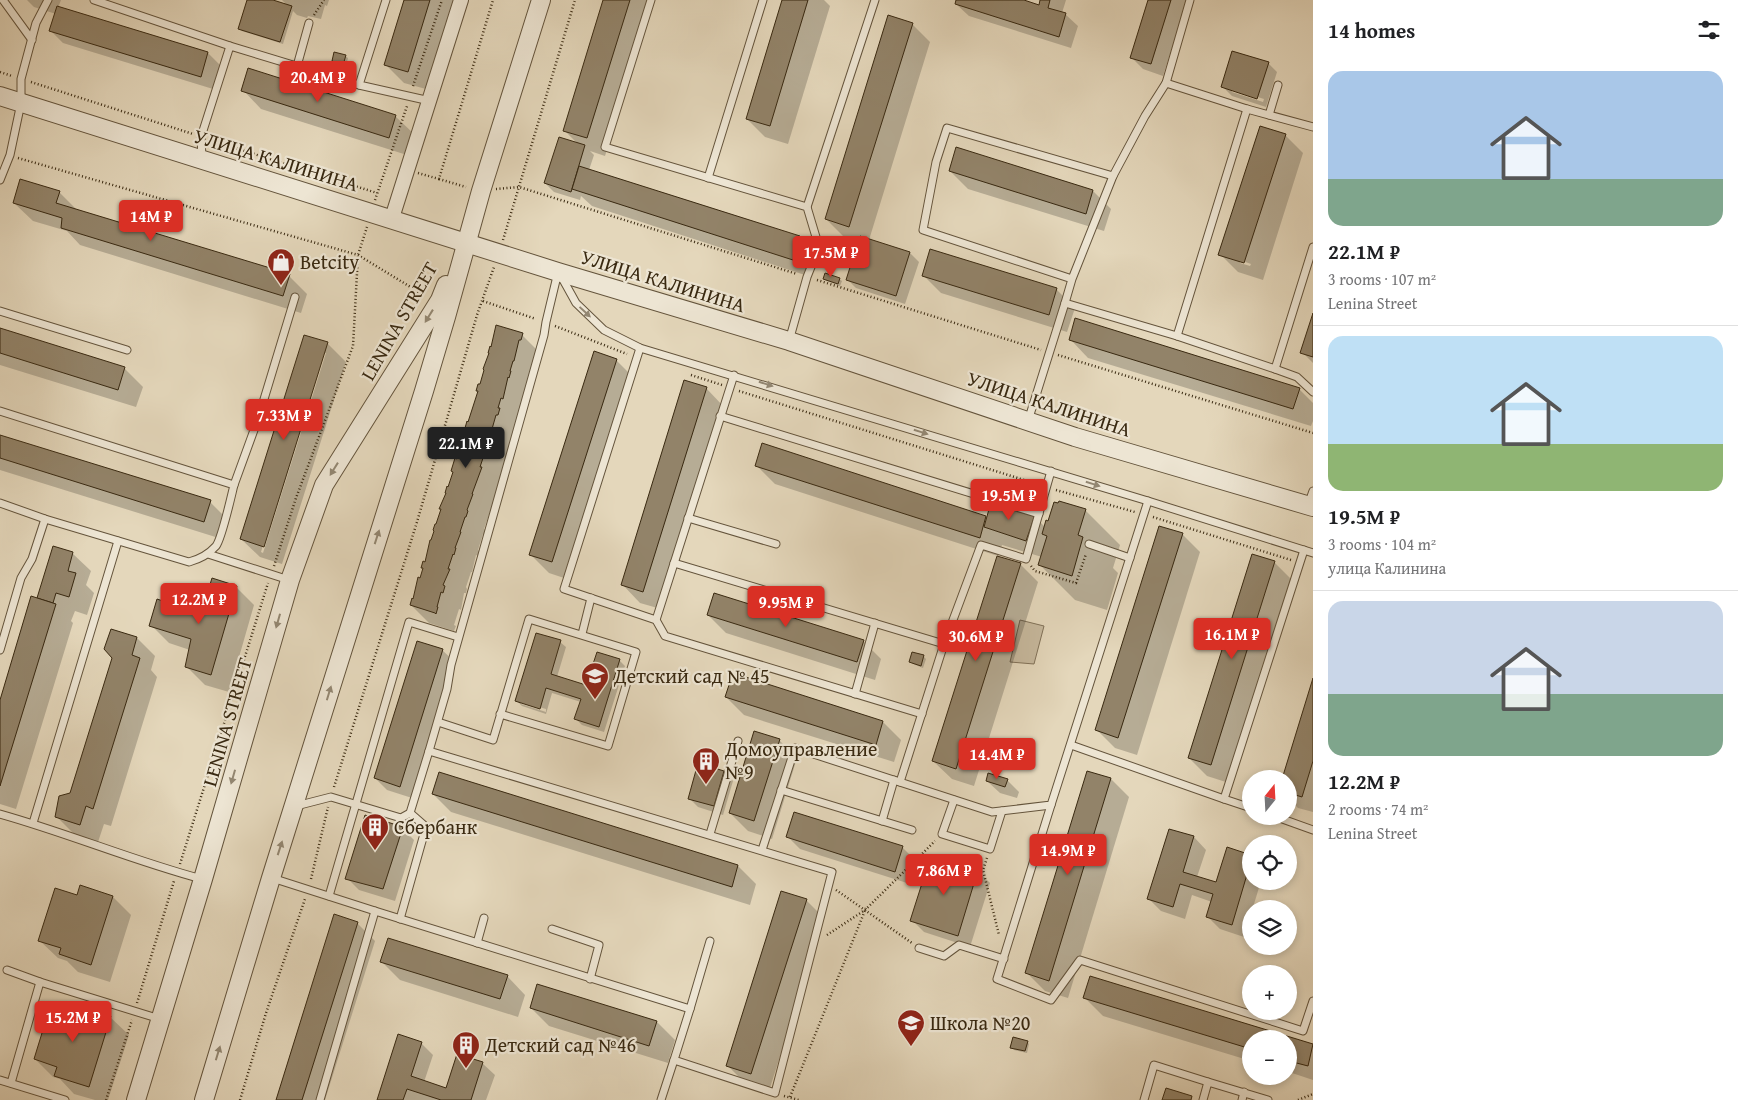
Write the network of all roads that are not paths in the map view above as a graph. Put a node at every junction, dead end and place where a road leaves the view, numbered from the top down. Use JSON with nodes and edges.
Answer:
{"nodes":[{"id":1,"x":3,"y":0,"type":"edge"},
{"id":2,"x":48,"y":0,"type":"edge"},
{"id":3,"x":94,"y":0,"type":"edge"},
{"id":4,"x":386,"y":0,"type":"edge"},
{"id":5,"x":461,"y":0,"type":"edge"},
{"id":6,"x":540,"y":0,"type":"edge"},
{"id":7,"x":651,"y":0,"type":"edge"},
{"id":8,"x":763,"y":0,"type":"edge"},
{"id":9,"x":875,"y":0,"type":"edge"},
{"id":10,"x":1190,"y":0,"type":"edge"},
{"id":11,"x":309,"y":23,"type":"road end"},
{"id":12,"x":32,"y":40,"type":"junction"},
{"id":13,"x":230,"y":46,"type":"junction"},
{"id":14,"x":298,"y":66,"type":"junction"},
{"id":15,"x":1166,"y":83,"type":"junction"},
{"id":16,"x":359,"y":85,"type":"junction"},
{"id":17,"x":1278,"y":85,"type":"dead end"},
{"id":18,"x":0,"y":96,"type":"edge"},
{"id":19,"x":430,"y":101,"type":"junction"},
{"id":20,"x":21,"y":103,"type":"junction"},
{"id":21,"x":1247,"y":109,"type":"junction"},
{"id":22,"x":1269,"y":115,"type":"junction"},
{"id":23,"x":1313,"y":127,"type":"edge"},
{"id":24,"x":202,"y":160,"type":"junction"},
{"id":25,"x":1113,"y":176,"type":"junction"},
{"id":26,"x":708,"y":178,"type":"junction"},
{"id":27,"x":0,"y":180,"type":"edge"},
{"id":28,"x":807,"y":207,"type":"junction"},
{"id":29,"x":392,"y":218,"type":"junction"},
{"id":30,"x":466,"y":241,"type":"junction"},
{"id":31,"x":1313,"y":247,"type":"edge"},
{"id":32,"x":558,"y":272,"type":"junction"},
{"id":33,"x":1072,"y":279,"type":"junction"},
{"id":34,"x":295,"y":297,"type":"dead end"},
{"id":35,"x":1066,"y":303,"type":"junction"},
{"id":36,"x":0,"y":311,"type":"edge"},
{"id":37,"x":1177,"y":336,"type":"junction"},
{"id":38,"x":789,"y":341,"type":"junction"},
{"id":39,"x":640,"y":348,"type":"junction"},
{"id":40,"x":127,"y":350,"type":"dead end"},
{"id":41,"x":1276,"y":369,"type":"junction"},
{"id":42,"x":734,"y":375,"type":"junction"},
{"id":43,"x":1313,"y":392,"type":"edge"},
{"id":44,"x":0,"y":411,"type":"edge"},
{"id":45,"x":720,"y":416,"type":"junction"},
{"id":46,"x":1028,"y":421,"type":"junction"},
{"id":47,"x":1051,"y":471,"type":"junction"},
{"id":48,"x":234,"y":485,"type":"junction"},
{"id":49,"x":1148,"y":501,"type":"junction"},
{"id":50,"x":1311,"y":501,"type":"edge"},
{"id":51,"x":0,"y":503,"type":"edge"},
{"id":52,"x":1039,"y":514,"type":"junction"},
{"id":53,"x":688,"y":518,"type":"junction"},
{"id":54,"x":45,"y":519,"type":"junction"},
{"id":55,"x":118,"y":541,"type":"junction"},
{"id":56,"x":776,"y":544,"type":"dead end"},
{"id":57,"x":1089,"y":544,"type":"road end"},
{"id":58,"x":1304,"y":550,"type":"junction"},
{"id":59,"x":1313,"y":553,"type":"edge"},
{"id":60,"x":208,"y":554,"type":"junction"},
{"id":61,"x":1130,"y":558,"type":"junction"},
{"id":62,"x":674,"y":563,"type":"junction"},
{"id":63,"x":290,"y":580,"type":"junction"},
{"id":64,"x":591,"y":598,"type":"junction"},
{"id":65,"x":656,"y":620,"type":"junction"},
{"id":66,"x":875,"y":623,"type":"junction"},
{"id":67,"x":582,"y":634,"type":"junction"},
{"id":68,"x":458,"y":637,"type":"junction"},
{"id":69,"x":944,"y":644,"type":"junction"},
{"id":70,"x":0,"y":650,"type":"edge"},
{"id":71,"x":855,"y":694,"type":"junction"},
{"id":72,"x":500,"y":714,"type":"junction"},
{"id":73,"x":922,"y":714,"type":"junction"},
{"id":74,"x":438,"y":722,"type":"junction"},
{"id":75,"x":738,"y":741,"type":"dead end"},
{"id":76,"x":1071,"y":745,"type":"junction"},
{"id":77,"x":429,"y":751,"type":"junction"},
{"id":78,"x":897,"y":781,"type":"junction"},
{"id":79,"x":781,"y":790,"type":"junction"},
{"id":80,"x":1224,"y":798,"type":"junction"},
{"id":81,"x":954,"y":800,"type":"junction"},
{"id":82,"x":356,"y":804,"type":"junction"},
{"id":83,"x":1051,"y":805,"type":"junction"},
{"id":84,"x":1242,"y":805,"type":"edge"},
{"id":85,"x":294,"y":807,"type":"junction"},
{"id":86,"x":1002,"y":811,"type":"junction"},
{"id":87,"x":410,"y":813,"type":"junction"},
{"id":88,"x":0,"y":814,"type":"edge"},
{"id":89,"x":882,"y":821,"type":"junction"},
{"id":90,"x":33,"y":823,"type":"junction"},
{"id":91,"x":1298,"y":825,"type":"edge"},
{"id":92,"x":912,"y":830,"type":"dead end"},
{"id":93,"x":1313,"y":830,"type":"edge"},
{"id":94,"x":710,"y":834,"type":"junction"},
{"id":95,"x":762,"y":850,"type":"junction"},
{"id":96,"x":271,"y":878,"type":"junction"},
{"id":97,"x":203,"y":879,"type":"junction"},
{"id":98,"x":329,"y":896,"type":"junction"},
{"id":99,"x":375,"y":912,"type":"junction"},
{"id":100,"x":484,"y":918,"type":"dead end"},
{"id":101,"x":400,"y":919,"type":"junction"},
{"id":102,"x":552,"y":929,"type":"dead end"},
{"id":103,"x":710,"y":941,"type":"dead end"},
{"id":104,"x":476,"y":943,"type":"junction"},
{"id":105,"x":919,"y":948,"type":"road end"},
{"id":106,"x":1004,"y":957,"type":"junction"},
{"id":107,"x":7,"y":970,"type":"dead end"},
{"id":108,"x":590,"y":978,"type":"junction"},
{"id":109,"x":40,"y":982,"type":"junction"},
{"id":110,"x":1313,"y":1001,"type":"edge"},
{"id":111,"x":690,"y":1010,"type":"junction"},
{"id":112,"x":160,"y":1019,"type":"junction"},
{"id":113,"x":674,"y":1060,"type":"junction"},
{"id":114,"x":0,"y":1080,"type":"edge"},
{"id":115,"x":1208,"y":1082,"type":"junction"},
{"id":116,"x":10,"y":1083,"type":"junction"},
{"id":117,"x":1244,"y":1092,"type":"junction"},
{"id":118,"x":48,"y":1097,"type":"edge"},
{"id":119,"x":66,"y":1100,"type":"edge"},
{"id":120,"x":136,"y":1100,"type":"edge"},
{"id":121,"x":204,"y":1100,"type":"edge"},
{"id":122,"x":320,"y":1100,"type":"edge"},
{"id":123,"x":661,"y":1100,"type":"edge"},
{"id":124,"x":1144,"y":1100,"type":"edge"},
{"id":125,"x":1203,"y":1100,"type":"edge"},
{"id":126,"x":1242,"y":1100,"type":"edge"},
{"id":127,"x":1268,"y":1100,"type":"edge"}],
"edges":[{"from":1,"to":12,"type":"lane"},
{"from":2,"to":12,"type":"lane"},
{"from":3,"to":13,"type":"lane"},
{"from":4,"to":16,"type":"lane"},
{"from":5,"to":19,"type":"street"},
{"from":6,"to":30,"type":"street","name":"LENINA STREET"},
{"from":7,"to":26,"type":"lane"},
{"from":8,"to":26,"type":"lane"},
{"from":9,"to":28,"type":"lane"},
{"from":10,"to":15,"type":"lane"},
{"from":11,"to":14,"type":"lane"},
{"from":12,"to":20,"type":"lane"},
{"from":13,"to":14,"type":"lane"},
{"from":13,"to":24,"type":"lane"},
{"from":14,"to":16,"type":"lane"},
{"from":15,"to":21,"type":"lane"},
{"from":15,"to":25,"type":"lane"},
{"from":16,"to":19,"type":"lane"},
{"from":17,"to":22,"type":"lane"},
{"from":18,"to":20,"type":"street","name":"УЛИЦА КАЛИНИНА"},
{"from":19,"to":29,"type":"street"},
{"from":20,"to":24,"type":"street","name":"УЛИЦА КАЛИНИНА"},
{"from":20,"to":27,"type":"lane"},
{"from":21,"to":22,"type":"lane"},
{"from":21,"to":37,"type":"lane"},
{"from":22,"to":23,"type":"lane"},
{"from":24,"to":29,"type":"street","name":"УЛИЦА КАЛИНИНА"},
{"from":25,"to":33,"type":"lane"},
{"from":25,"to":33,"type":"lane"},
{"from":26,"to":28,"type":"lane"},
{"from":28,"to":38,"type":"lane"},
{"from":29,"to":30,"type":"street","name":"УЛИЦА КАЛИНИНА"},
{"from":30,"to":32,"type":"street","name":"УЛИЦА КАЛИНИНА"},
{"from":30,"to":63,"type":"street","name":"LENINA STREET","one_way":true},
{"from":85,"to":30,"type":"street","name":"LENINA STREET","one_way":true},
{"from":31,"to":41,"type":"lane"},
{"from":32,"to":38,"type":"street","name":"УЛИЦА КАЛИНИНА"},
{"from":32,"to":39,"type":"lane","one_way":true},
{"from":32,"to":68,"type":"lane"},
{"from":33,"to":35,"type":"lane"},
{"from":34,"to":48,"type":"lane"},
{"from":35,"to":37,"type":"lane"},
{"from":35,"to":46,"type":"lane"},
{"from":36,"to":40,"type":"lane"},
{"from":37,"to":41,"type":"lane"},
{"from":38,"to":46,"type":"street","name":"УЛИЦА КАЛИНИНА"},
{"from":39,"to":42,"type":"lane"},
{"from":39,"to":64,"type":"lane"},
{"from":41,"to":43,"type":"lane"},
{"from":42,"to":45,"type":"lane"},
{"from":42,"to":47,"type":"lane","one_way":true},
{"from":44,"to":48,"type":"lane"},
{"from":45,"to":52,"type":"lane"},
{"from":45,"to":53,"type":"lane"},
{"from":46,"to":50,"type":"street","name":"УЛИЦА КАЛИНИНА"},
{"from":47,"to":49,"type":"lane","one_way":true},
{"from":47,"to":52,"type":"lane"},
{"from":48,"to":60,"type":"lane"},
{"from":49,"to":58,"type":"lane"},
{"from":49,"to":61,"type":"lane"},
{"from":51,"to":54,"type":"lane"},
{"from":52,"to":69,"type":"lane"},
{"from":53,"to":56,"type":"lane"},
{"from":53,"to":62,"type":"lane"},
{"from":54,"to":55,"type":"lane"},
{"from":54,"to":70,"type":"lane"},
{"from":55,"to":60,"type":"lane"},
{"from":55,"to":90,"type":"lane"},
{"from":57,"to":61,"type":"lane"},
{"from":58,"to":59,"type":"lane"},
{"from":58,"to":80,"type":"lane"},
{"from":60,"to":63,"type":"lane"},
{"from":61,"to":76,"type":"lane"},
{"from":62,"to":65,"type":"lane"},
{"from":62,"to":66,"type":"lane"},
{"from":63,"to":97,"type":"street","name":"LENINA STREET","one_way":true},
{"from":64,"to":65,"type":"lane"},
{"from":64,"to":67,"type":"lane"},
{"from":65,"to":71,"type":"lane"},
{"from":66,"to":69,"type":"lane"},
{"from":66,"to":71,"type":"lane"},
{"from":67,"to":72,"type":"lane"},
{"from":67,"to":72,"type":"lane"},
{"from":68,"to":74,"type":"lane"},
{"from":68,"to":82,"type":"lane"},
{"from":69,"to":73,"type":"lane"},
{"from":71,"to":73,"type":"lane"},
{"from":72,"to":74,"type":"lane"},
{"from":73,"to":78,"type":"lane"},
{"from":74,"to":77,"type":"lane"},
{"from":75,"to":94,"type":"lane"},
{"from":76,"to":80,"type":"lane"},
{"from":76,"to":83,"type":"lane"},
{"from":77,"to":87,"type":"lane"},
{"from":77,"to":94,"type":"lane"},
{"from":78,"to":79,"type":"lane"},
{"from":78,"to":81,"type":"lane"},
{"from":78,"to":89,"type":"lane"},
{"from":79,"to":89,"type":"lane"},
{"from":79,"to":95,"type":"lane"},
{"from":80,"to":84,"type":"lane"},
{"from":81,"to":86,"type":"lane"},
{"from":81,"to":86,"type":"lane"},
{"from":82,"to":85,"type":"lane"},
{"from":82,"to":87,"type":"lane"},
{"from":82,"to":98,"type":"lane"},
{"from":83,"to":86,"type":"lane"},
{"from":83,"to":106,"type":"lane"},
{"from":96,"to":85,"type":"street","name":"LENINA STREET","one_way":true},
{"from":87,"to":101,"type":"lane"},
{"from":88,"to":90,"type":"lane"},
{"from":89,"to":92,"type":"lane"},
{"from":90,"to":97,"type":"lane"},
{"from":91,"to":93,"type":"lane"},
{"from":94,"to":95,"type":"lane"},
{"from":95,"to":113,"type":"lane"},
{"from":96,"to":98,"type":"lane"},
{"from":121,"to":96,"type":"street","name":"LENINA STREET","one_way":true},
{"from":97,"to":112,"type":"street","name":"LENINA STREET"},
{"from":98,"to":99,"type":"lane"},
{"from":99,"to":101,"type":"lane"},
{"from":99,"to":122,"type":"lane"},
{"from":100,"to":104,"type":"lane"},
{"from":101,"to":104,"type":"lane"},
{"from":102,"to":108,"type":"lane"},
{"from":103,"to":111,"type":"lane"},
{"from":104,"to":108,"type":"lane"},
{"from":105,"to":106,"type":"lane"},
{"from":106,"to":110,"type":"lane"},
{"from":107,"to":109,"type":"lane"},
{"from":108,"to":111,"type":"lane"},
{"from":109,"to":112,"type":"lane"},
{"from":109,"to":116,"type":"lane"},
{"from":111,"to":113,"type":"lane"},
{"from":112,"to":120,"type":"street","name":"LENINA STREET"},
{"from":113,"to":123,"type":"lane"},
{"from":114,"to":116,"type":"lane"},
{"from":115,"to":117,"type":"lane"},
{"from":115,"to":124,"type":"lane"},
{"from":115,"to":125,"type":"lane"},
{"from":116,"to":118,"type":"lane"},
{"from":117,"to":126,"type":"lane"},
{"from":117,"to":127,"type":"lane"},
{"from":118,"to":119,"type":"lane"}]}
